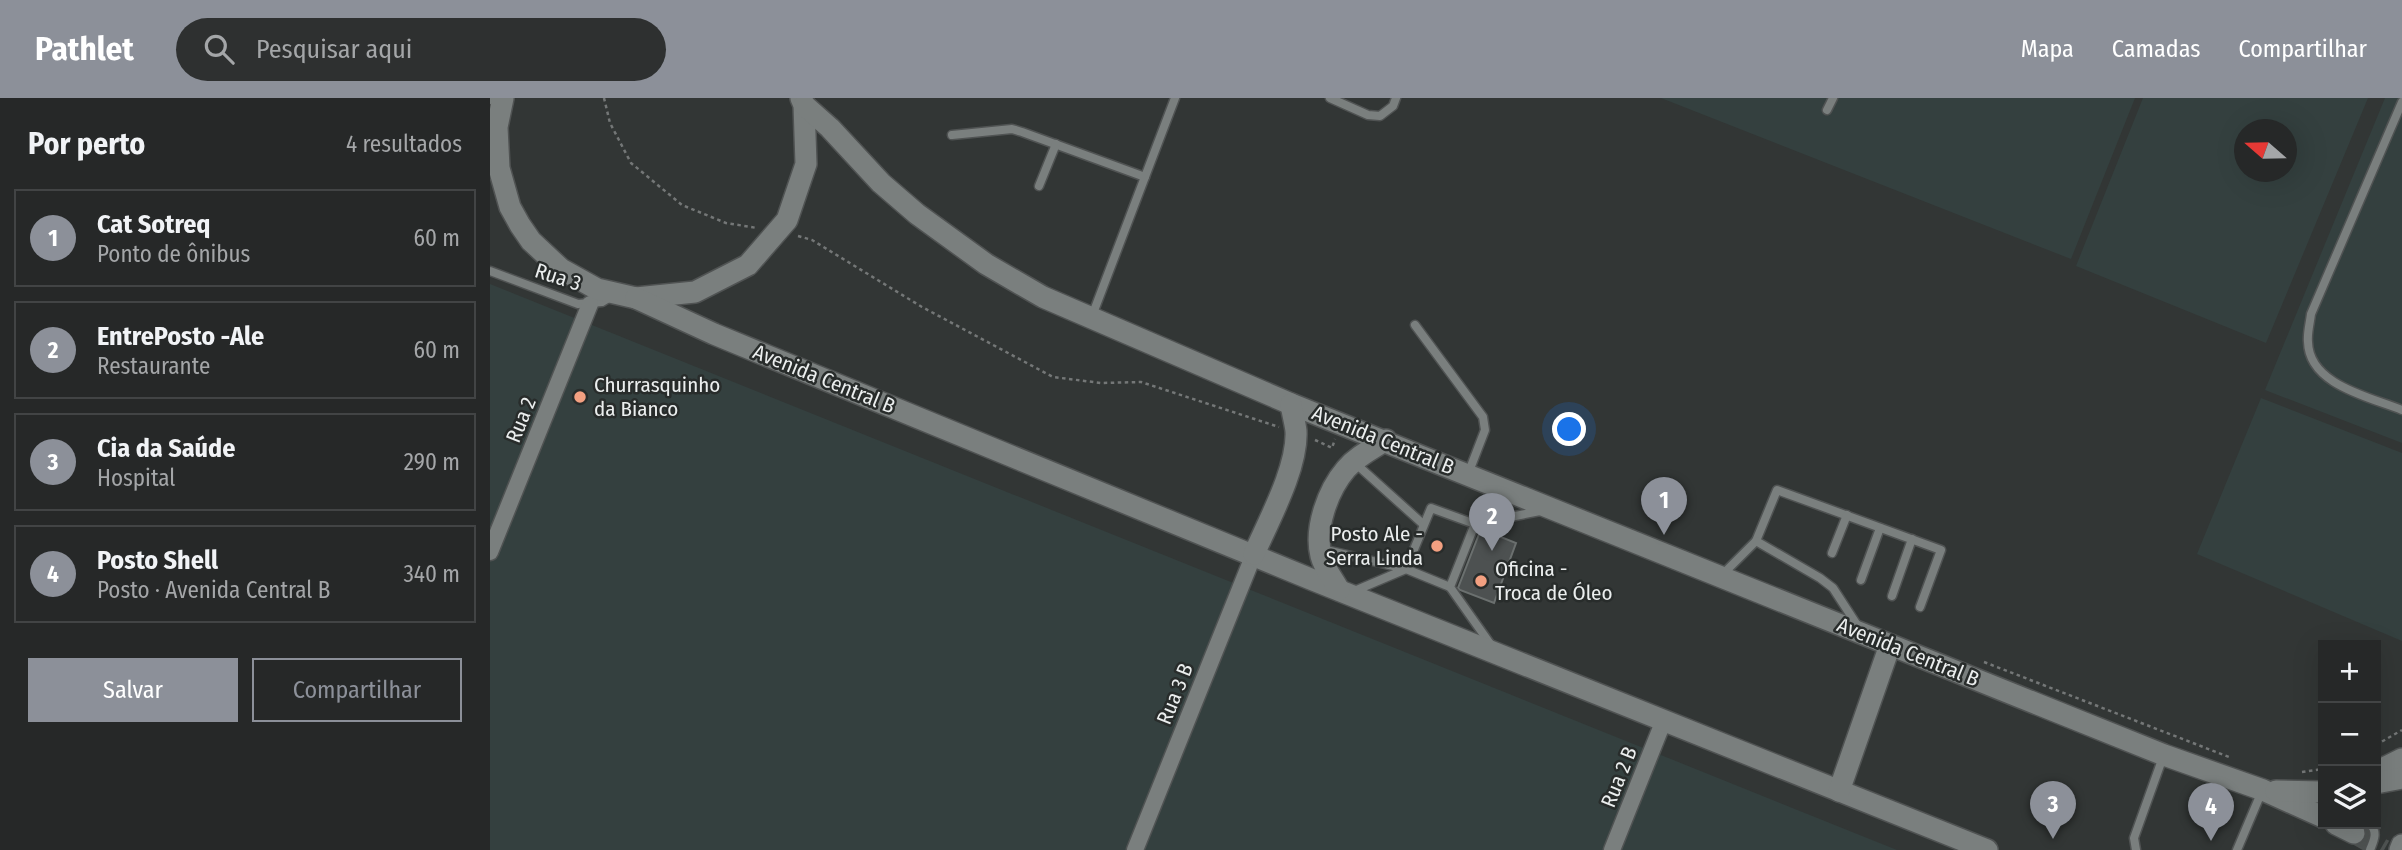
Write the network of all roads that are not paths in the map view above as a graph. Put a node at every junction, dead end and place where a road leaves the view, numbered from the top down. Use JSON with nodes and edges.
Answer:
{"nodes":[{"id":1,"x":503,"y":98,"type":"edge"},
{"id":2,"x":1175,"y":98,"type":"edge"},
{"id":3,"x":1330,"y":98,"type":"edge"},
{"id":4,"x":1396,"y":98,"type":"edge"},
{"id":5,"x":1833,"y":98,"type":"edge"},
{"id":6,"x":803,"y":101,"type":"edge"},
{"id":7,"x":2402,"y":102,"type":"edge"},
{"id":8,"x":1827,"y":110,"type":"dead end"},
{"id":9,"x":952,"y":135,"type":"dead end"},
{"id":10,"x":1056,"y":144,"type":"junction"},
{"id":11,"x":1145,"y":177,"type":"junction"},
{"id":12,"x":1039,"y":186,"type":"dead end"},
{"id":13,"x":490,"y":271,"type":"edge"},
{"id":14,"x":626,"y":296,"type":"junction"},
{"id":15,"x":590,"y":304,"type":"junction"},
{"id":16,"x":1091,"y":318,"type":"junction"},
{"id":17,"x":1415,"y":325,"type":"dead end"},
{"id":18,"x":1291,"y":404,"type":"junction"},
{"id":19,"x":2402,"y":410,"type":"edge"},
{"id":20,"x":1386,"y":440,"type":"junction"},
{"id":21,"x":1353,"y":462,"type":"junction"},
{"id":22,"x":1468,"y":474,"type":"junction"},
{"id":23,"x":1551,"y":508,"type":"junction"},
{"id":24,"x":1847,"y":515,"type":"junction"},
{"id":25,"x":1423,"y":524,"type":"junction"},
{"id":26,"x":1475,"y":524,"type":"junction"},
{"id":27,"x":1880,"y":527,"type":"junction"},
{"id":28,"x":1912,"y":539,"type":"junction"},
{"id":29,"x":1756,"y":541,"type":"junction"},
{"id":30,"x":1320,"y":548,"type":"junction"},
{"id":31,"x":490,"y":552,"type":"edge"},
{"id":32,"x":1832,"y":553,"type":"dead end"},
{"id":33,"x":1254,"y":554,"type":"junction"},
{"id":34,"x":1406,"y":569,"type":"junction"},
{"id":35,"x":1720,"y":577,"type":"junction"},
{"id":36,"x":1861,"y":580,"type":"dead end"},
{"id":37,"x":1450,"y":587,"type":"junction"},
{"id":38,"x":1344,"y":592,"type":"junction"},
{"id":39,"x":1892,"y":596,"type":"dead end"},
{"id":40,"x":1920,"y":607,"type":"dead end"},
{"id":41,"x":1862,"y":634,"type":"junction"},
{"id":42,"x":1890,"y":645,"type":"junction"},
{"id":43,"x":1496,"y":653,"type":"junction"},
{"id":44,"x":1664,"y":720,"type":"junction"},
{"id":45,"x":2164,"y":755,"type":"junction"},
{"id":46,"x":2402,"y":759,"type":"edge"},
{"id":47,"x":2381,"y":770,"type":"edge"},
{"id":48,"x":2402,"y":778,"type":"edge"},
{"id":49,"x":2381,"y":782,"type":"edge"},
{"id":50,"x":2263,"y":790,"type":"junction"},
{"id":51,"x":1839,"y":791,"type":"junction"},
{"id":52,"x":2318,"y":794,"type":"edge"},
{"id":53,"x":2318,"y":815,"type":"edge"},
{"id":54,"x":2374,"y":829,"type":"edge"},
{"id":55,"x":2238,"y":848,"type":"edge"},
{"id":56,"x":1135,"y":850,"type":"edge"},
{"id":57,"x":1612,"y":850,"type":"edge"},
{"id":58,"x":1987,"y":850,"type":"edge"},
{"id":59,"x":2136,"y":850,"type":"edge"},
{"id":60,"x":2248,"y":850,"type":"edge"},
{"id":61,"x":2370,"y":850,"type":"edge"}],
"edges":[{"from":1,"to":14,"type":"main road","name":"Avenida Central B"},
{"from":2,"to":11,"type":"lane"},
{"from":3,"to":4,"type":"lane"},
{"from":5,"to":8,"type":"lane"},
{"from":6,"to":14,"type":"main road","name":"Avenida Central B"},
{"from":6,"to":16,"type":"main road","name":"Avenida Central B"},
{"from":7,"to":19,"type":"lane"},
{"from":9,"to":10,"type":"lane"},
{"from":10,"to":11,"type":"lane"},
{"from":10,"to":12,"type":"lane"},
{"from":11,"to":16,"type":"lane"},
{"from":13,"to":15,"type":"lane","name":"Rua 3"},
{"from":14,"to":15,"type":"lane","name":"Rua 3"},
{"from":14,"to":33,"type":"main road","name":"Avenida Central B"},
{"from":15,"to":31,"type":"street","name":"Rua 2"},
{"from":16,"to":18,"type":"main road","name":"Avenida Central B"},
{"from":17,"to":22,"type":"lane"},
{"from":18,"to":20,"type":"main road","name":"Avenida Central B"},
{"from":18,"to":33,"type":"main road"},
{"from":20,"to":21,"type":"main road"},
{"from":20,"to":22,"type":"main road","name":"Avenida Central B"},
{"from":21,"to":25,"type":"lane"},
{"from":21,"to":30,"type":"main road"},
{"from":22,"to":23,"type":"main road","name":"Avenida Central B"},
{"from":23,"to":26,"type":"lane"},
{"from":23,"to":35,"type":"main road","name":"Avenida Central B"},
{"from":24,"to":27,"type":"lane"},
{"from":24,"to":29,"type":"lane"},
{"from":24,"to":32,"type":"lane"},
{"from":25,"to":26,"type":"lane"},
{"from":25,"to":34,"type":"lane"},
{"from":26,"to":37,"type":"lane"},
{"from":27,"to":28,"type":"lane"},
{"from":27,"to":36,"type":"lane"},
{"from":28,"to":39,"type":"lane"},
{"from":28,"to":40,"type":"lane"},
{"from":29,"to":35,"type":"lane"},
{"from":29,"to":41,"type":"lane"},
{"from":30,"to":34,"type":"lane"},
{"from":30,"to":38,"type":"main road"},
{"from":33,"to":38,"type":"main road","name":"Avenida Central B"},
{"from":33,"to":56,"type":"street","name":"Rua 3 B"},
{"from":34,"to":37,"type":"lane"},
{"from":34,"to":38,"type":"lane"},
{"from":35,"to":41,"type":"main road","name":"Avenida Central B"},
{"from":37,"to":43,"type":"lane"},
{"from":38,"to":43,"type":"main road","name":"Avenida Central B"},
{"from":41,"to":42,"type":"main road","name":"Avenida Central B"},
{"from":42,"to":45,"type":"main road","name":"Avenida Central B"},
{"from":42,"to":51,"type":"main road"},
{"from":43,"to":44,"type":"main road","name":"Avenida Central B"},
{"from":44,"to":51,"type":"main road","name":"Avenida Central B"},
{"from":44,"to":57,"type":"street","name":"Rua 2 B"},
{"from":45,"to":50,"type":"main road","name":"Avenida Central B"},
{"from":45,"to":59,"type":"lane"},
{"from":46,"to":47,"type":"main road"},
{"from":48,"to":49,"type":"main road"},
{"from":50,"to":52,"type":"main road"},
{"from":50,"to":53,"type":"main road","name":"Avenida Central B"},
{"from":50,"to":55,"type":"lane"},
{"from":51,"to":58,"type":"main road","name":"Avenida Central B"},
{"from":54,"to":61,"type":"lane"},
{"from":55,"to":60,"type":"lane"}]}
